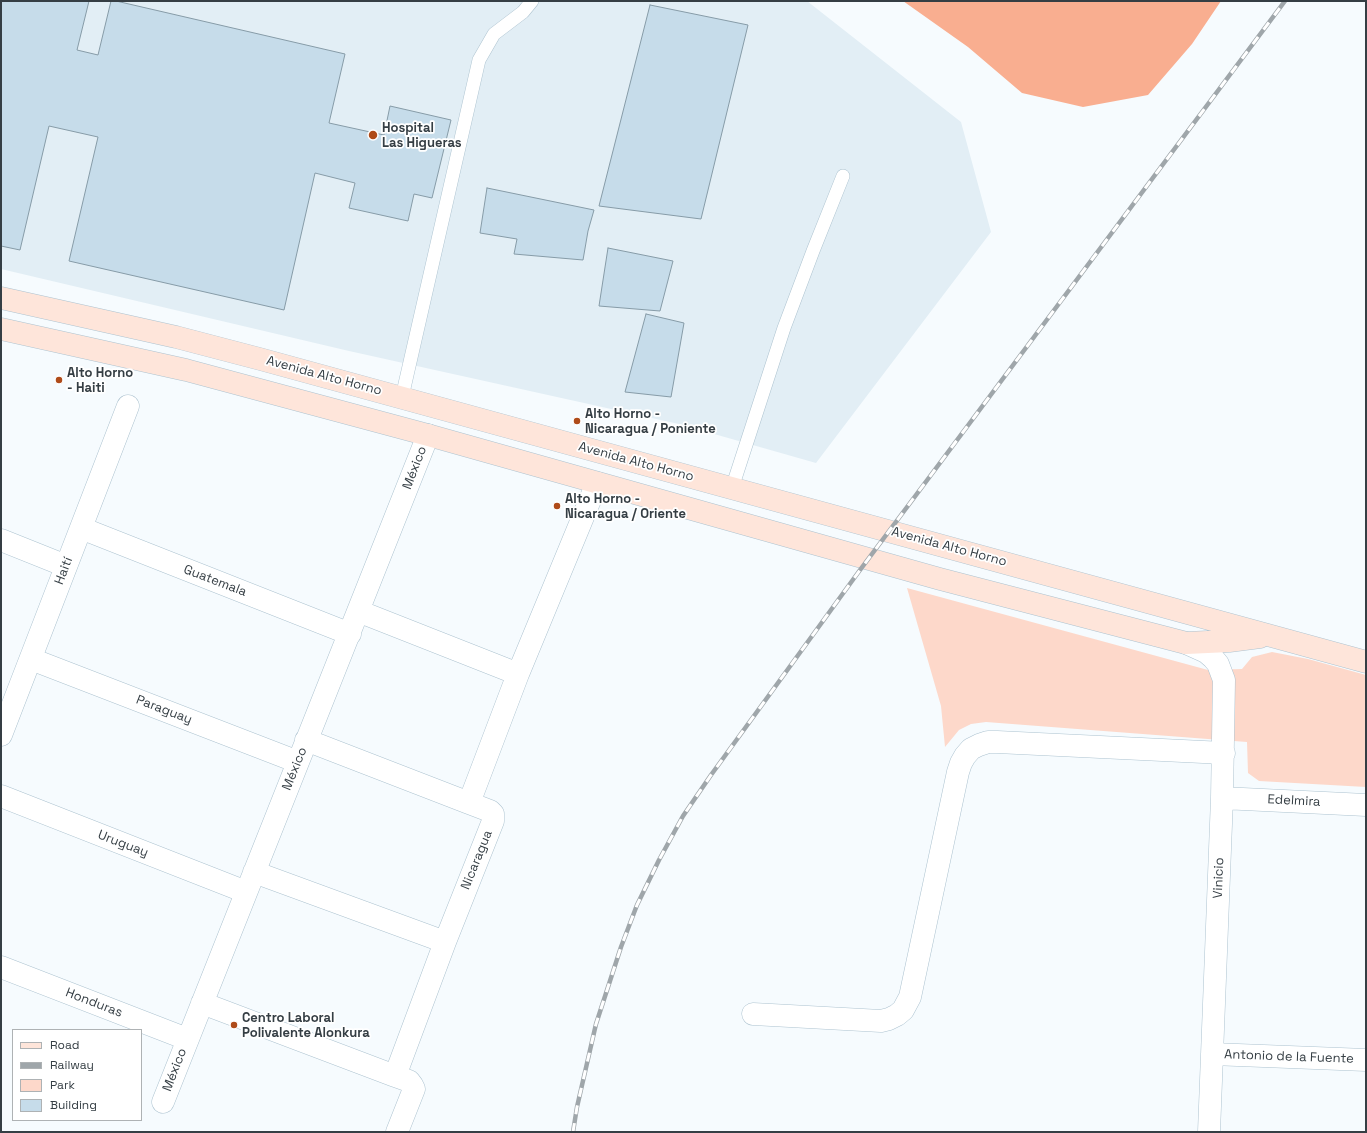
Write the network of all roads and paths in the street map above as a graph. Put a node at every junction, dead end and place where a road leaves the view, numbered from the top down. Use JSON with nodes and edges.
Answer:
{"nodes":[{"id":1,"x":532,"y":1,"type":"edge"},
{"id":2,"x":843,"y":176,"type":"dead end"},
{"id":3,"x":1,"y":298,"type":"edge"},
{"id":4,"x":1,"y":329,"type":"edge"},
{"id":5,"x":402,"y":397,"type":"junction"},
{"id":6,"x":128,"y":406,"type":"dead end"},
{"id":7,"x":428,"y":435,"type":"junction"},
{"id":8,"x":597,"y":483,"type":"junction"},
{"id":9,"x":732,"y":488,"type":"junction"},
{"id":10,"x":81,"y":528,"type":"junction"},
{"id":11,"x":1,"y":540,"type":"edge"},
{"id":12,"x":66,"y":566,"type":"junction"},
{"id":13,"x":358,"y":611,"type":"junction"},
{"id":14,"x":350,"y":634,"type":"junction"},
{"id":15,"x":1269,"y":635,"type":"junction"},
{"id":16,"x":1186,"y":643,"type":"junction"},
{"id":17,"x":30,"y":659,"type":"junction"},
{"id":18,"x":1366,"y":662,"type":"edge"},
{"id":19,"x":518,"y":674,"type":"junction"},
{"id":20,"x":9,"y":691,"type":"edge"},
{"id":21,"x":1,"y":736,"type":"edge"},
{"id":22,"x":306,"y":740,"type":"junction"},
{"id":23,"x":1224,"y":753,"type":"junction"},
{"id":24,"x":298,"y":762,"type":"junction"},
{"id":25,"x":1,"y":796,"type":"edge"},
{"id":26,"x":1222,"y":798,"type":"junction"},
{"id":27,"x":469,"y":804,"type":"junction"},
{"id":28,"x":1366,"y":805,"type":"edge"},
{"id":29,"x":254,"y":872,"type":"junction"},
{"id":30,"x":246,"y":892,"type":"junction"},
{"id":31,"x":445,"y":942,"type":"junction"},
{"id":32,"x":1,"y":967,"type":"edge"},
{"id":33,"x":202,"y":1002,"type":"junction"},
{"id":34,"x":753,"y":1014,"type":"dead end"},
{"id":35,"x":187,"y":1039,"type":"junction"},
{"id":36,"x":1212,"y":1054,"type":"junction"},
{"id":37,"x":1366,"y":1060,"type":"edge"},
{"id":38,"x":396,"y":1076,"type":"junction"},
{"id":39,"x":162,"y":1102,"type":"dead end"},
{"id":40,"x":397,"y":1132,"type":"edge"},
{"id":41,"x":1209,"y":1132,"type":"edge"}],
"edges":[{"from":1,"to":5,"type":"lane"},
{"from":2,"to":9,"type":"lane"},
{"from":3,"to":5,"type":"main road","name":"Avenida Alto Horno"},
{"from":4,"to":7,"type":"main road","name":"Avenida Alto Horno"},
{"from":5,"to":9,"type":"main road","name":"Avenida Alto Horno"},
{"from":6,"to":10,"type":"street","name":"Haití"},
{"from":7,"to":8,"type":"main road","name":"Avenida Alto Horno"},
{"from":7,"to":13,"type":"street","name":"México"},
{"from":8,"to":16,"type":"main road","name":"Avenida Alto Horno"},
{"from":8,"to":19,"type":"street"},
{"from":9,"to":15,"type":"main road","name":"Avenida Alto Horno"},
{"from":10,"to":12,"type":"street","name":"Haití"},
{"from":10,"to":14,"type":"street","name":"Guatemala"},
{"from":11,"to":12,"type":"street"},
{"from":12,"to":17,"type":"street","name":"Haití"},
{"from":13,"to":14,"type":"street","name":"México"},
{"from":13,"to":19,"type":"street"},
{"from":14,"to":22,"type":"street","name":"México"},
{"from":15,"to":16,"type":"main road","name":"Avenida Alto Horno"},
{"from":15,"to":18,"type":"main road","name":"Avenida Alto Horno"},
{"from":16,"to":23,"type":"street","name":"Vinicio"},
{"from":17,"to":20,"type":"street","name":"Haití"},
{"from":17,"to":24,"type":"street","name":"Paraguay"},
{"from":19,"to":27,"type":"street"},
{"from":20,"to":21,"type":"street","name":"Haití"},
{"from":22,"to":24,"type":"street","name":"México"},
{"from":22,"to":27,"type":"street"},
{"from":23,"to":26,"type":"street","name":"Vinicio"},
{"from":23,"to":34,"type":"street"},
{"from":24,"to":29,"type":"street","name":"México"},
{"from":25,"to":30,"type":"street","name":"Uruguay"},
{"from":26,"to":28,"type":"street","name":"Edelmira"},
{"from":26,"to":36,"type":"street","name":"Vinicio"},
{"from":27,"to":31,"type":"street","name":"Nicaragua"},
{"from":29,"to":30,"type":"street","name":"México"},
{"from":29,"to":31,"type":"street"},
{"from":30,"to":33,"type":"street","name":"México"},
{"from":31,"to":38,"type":"street","name":"Nicaragua"},
{"from":32,"to":35,"type":"street","name":"Honduras"},
{"from":33,"to":35,"type":"street","name":"México"},
{"from":33,"to":38,"type":"street"},
{"from":35,"to":39,"type":"street","name":"México"},
{"from":36,"to":37,"type":"street","name":"Antonio de la Fuente"},
{"from":36,"to":41,"type":"street","name":"Vinicio"},
{"from":38,"to":40,"type":"street"}]}
